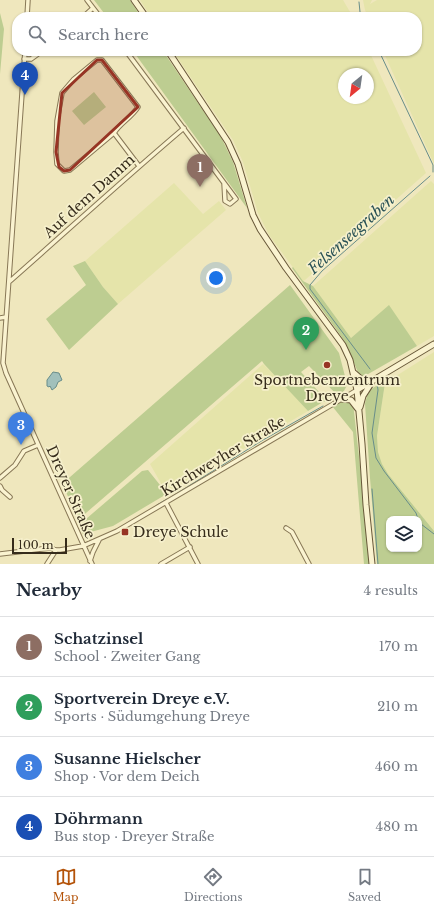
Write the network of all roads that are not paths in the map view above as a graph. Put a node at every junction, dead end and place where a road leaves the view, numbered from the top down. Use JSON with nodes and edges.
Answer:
{"nodes":[{"id":1,"x":28,"y":0,"type":"edge"},
{"id":2,"x":87,"y":0,"type":"edge"},
{"id":3,"x":134,"y":0,"type":"edge"},
{"id":4,"x":93,"y":8,"type":"junction"},
{"id":5,"x":27,"y":12,"type":"edge"},
{"id":6,"x":89,"y":12,"type":"edge"},
{"id":7,"x":96,"y":12,"type":"edge"},
{"id":8,"x":142,"y":12,"type":"edge"},
{"id":9,"x":24,"y":56,"type":"edge"},
{"id":10,"x":35,"y":56,"type":"edge"},
{"id":11,"x":130,"y":56,"type":"edge"},
{"id":12,"x":171,"y":56,"type":"edge"},
{"id":13,"x":24,"y":59,"type":"junction"},
{"id":14,"x":184,"y":128,"type":"junction"},
{"id":15,"x":114,"y":133,"type":"junction"},
{"id":16,"x":139,"y":166,"type":"junction"},
{"id":17,"x":224,"y":183,"type":"junction"},
{"id":18,"x":9,"y":282,"type":"junction"},
{"id":19,"x":6,"y":317,"type":"junction"},
{"id":20,"x":0,"y":318,"type":"edge"},
{"id":21,"x":434,"y":344,"type":"edge"},
{"id":22,"x":1,"y":364,"type":"edge"},
{"id":23,"x":354,"y":373,"type":"junction"},
{"id":24,"x":374,"y":379,"type":"junction"},
{"id":25,"x":357,"y":390,"type":"junction"},
{"id":26,"x":342,"y":399,"type":"junction"},
{"id":27,"x":359,"y":412,"type":"junction"},
{"id":28,"x":38,"y":445,"type":"junction"},
{"id":29,"x":0,"y":478,"type":"edge"},
{"id":30,"x":0,"y":486,"type":"edge"},
{"id":31,"x":10,"y":497,"type":"dead end"},
{"id":32,"x":166,"y":503,"type":"junction"},
{"id":33,"x":286,"y":528,"type":"dead end"},
{"id":34,"x":100,"y":540,"type":"junction"},
{"id":35,"x":83,"y":546,"type":"junction"},
{"id":36,"x":190,"y":547,"type":"junction"},
{"id":37,"x":56,"y":550,"type":"junction"},
{"id":38,"x":0,"y":554,"type":"edge"},
{"id":39,"x":91,"y":563,"type":"edge"},
{"id":40,"x":47,"y":564,"type":"edge"},
{"id":41,"x":161,"y":564,"type":"edge"},
{"id":42,"x":198,"y":564,"type":"edge"},
{"id":43,"x":310,"y":564,"type":"edge"},
{"id":44,"x":372,"y":564,"type":"edge"}],
"edges":[{"from":1,"to":5,"type":"street"},
{"from":2,"to":4,"type":"street"},
{"from":3,"to":8,"type":"main road"},
{"from":4,"to":6,"type":"street"},
{"from":4,"to":7,"type":"street"},
{"from":9,"to":13,"type":"street","name":"Dreyer Straße"},
{"from":10,"to":13,"type":"street"},
{"from":11,"to":14,"type":"street"},
{"from":12,"to":23,"type":"main road"},
{"from":13,"to":18,"type":"street","name":"Dreyer Straße"},
{"from":14,"to":16,"type":"street","name":"Auf dem Damm"},
{"from":14,"to":17,"type":"street"},
{"from":15,"to":15,"type":"street"},
{"from":15,"to":16,"type":"street"},
{"from":16,"to":18,"type":"street","name":"Auf dem Damm"},
{"from":17,"to":17,"type":"street"},
{"from":18,"to":19,"type":"street","name":"Dreyer Straße"},
{"from":19,"to":20,"type":"street"},
{"from":19,"to":22,"type":"street","name":"Dreyer Straße"},
{"from":21,"to":24,"type":"main road","name":"Kirchweyher Straße"},
{"from":22,"to":28,"type":"street","name":"Dreyer Straße"},
{"from":23,"to":24,"type":"main road"},
{"from":23,"to":25,"type":"main road"},
{"from":24,"to":25,"type":"main road","name":"Kirchweyher Straße"},
{"from":24,"to":27,"type":"main road"},
{"from":25,"to":26,"type":"street","name":"Kirchweyher Straße"},
{"from":25,"to":27,"type":"main road"},
{"from":26,"to":27,"type":"main road"},
{"from":26,"to":32,"type":"street","name":"Kirchweyher Straße"},
{"from":27,"to":44,"type":"main road"},
{"from":28,"to":29,"type":"street"},
{"from":28,"to":35,"type":"street","name":"Dreyer Straße"},
{"from":30,"to":31,"type":"street"},
{"from":32,"to":34,"type":"street","name":"Kirchweyher Straße"},
{"from":32,"to":36,"type":"street"},
{"from":33,"to":43,"type":"street"},
{"from":34,"to":35,"type":"street","name":"Kirchweyher Straße"},
{"from":34,"to":39,"type":"street"},
{"from":35,"to":37,"type":"street","name":"Kirchweyher Straße"},
{"from":35,"to":39,"type":"street","name":"Dreyer Straße"},
{"from":36,"to":41,"type":"street"},
{"from":36,"to":42,"type":"street"},
{"from":37,"to":38,"type":"street","name":"Kirchweyher Straße"},
{"from":37,"to":40,"type":"street"}]}
